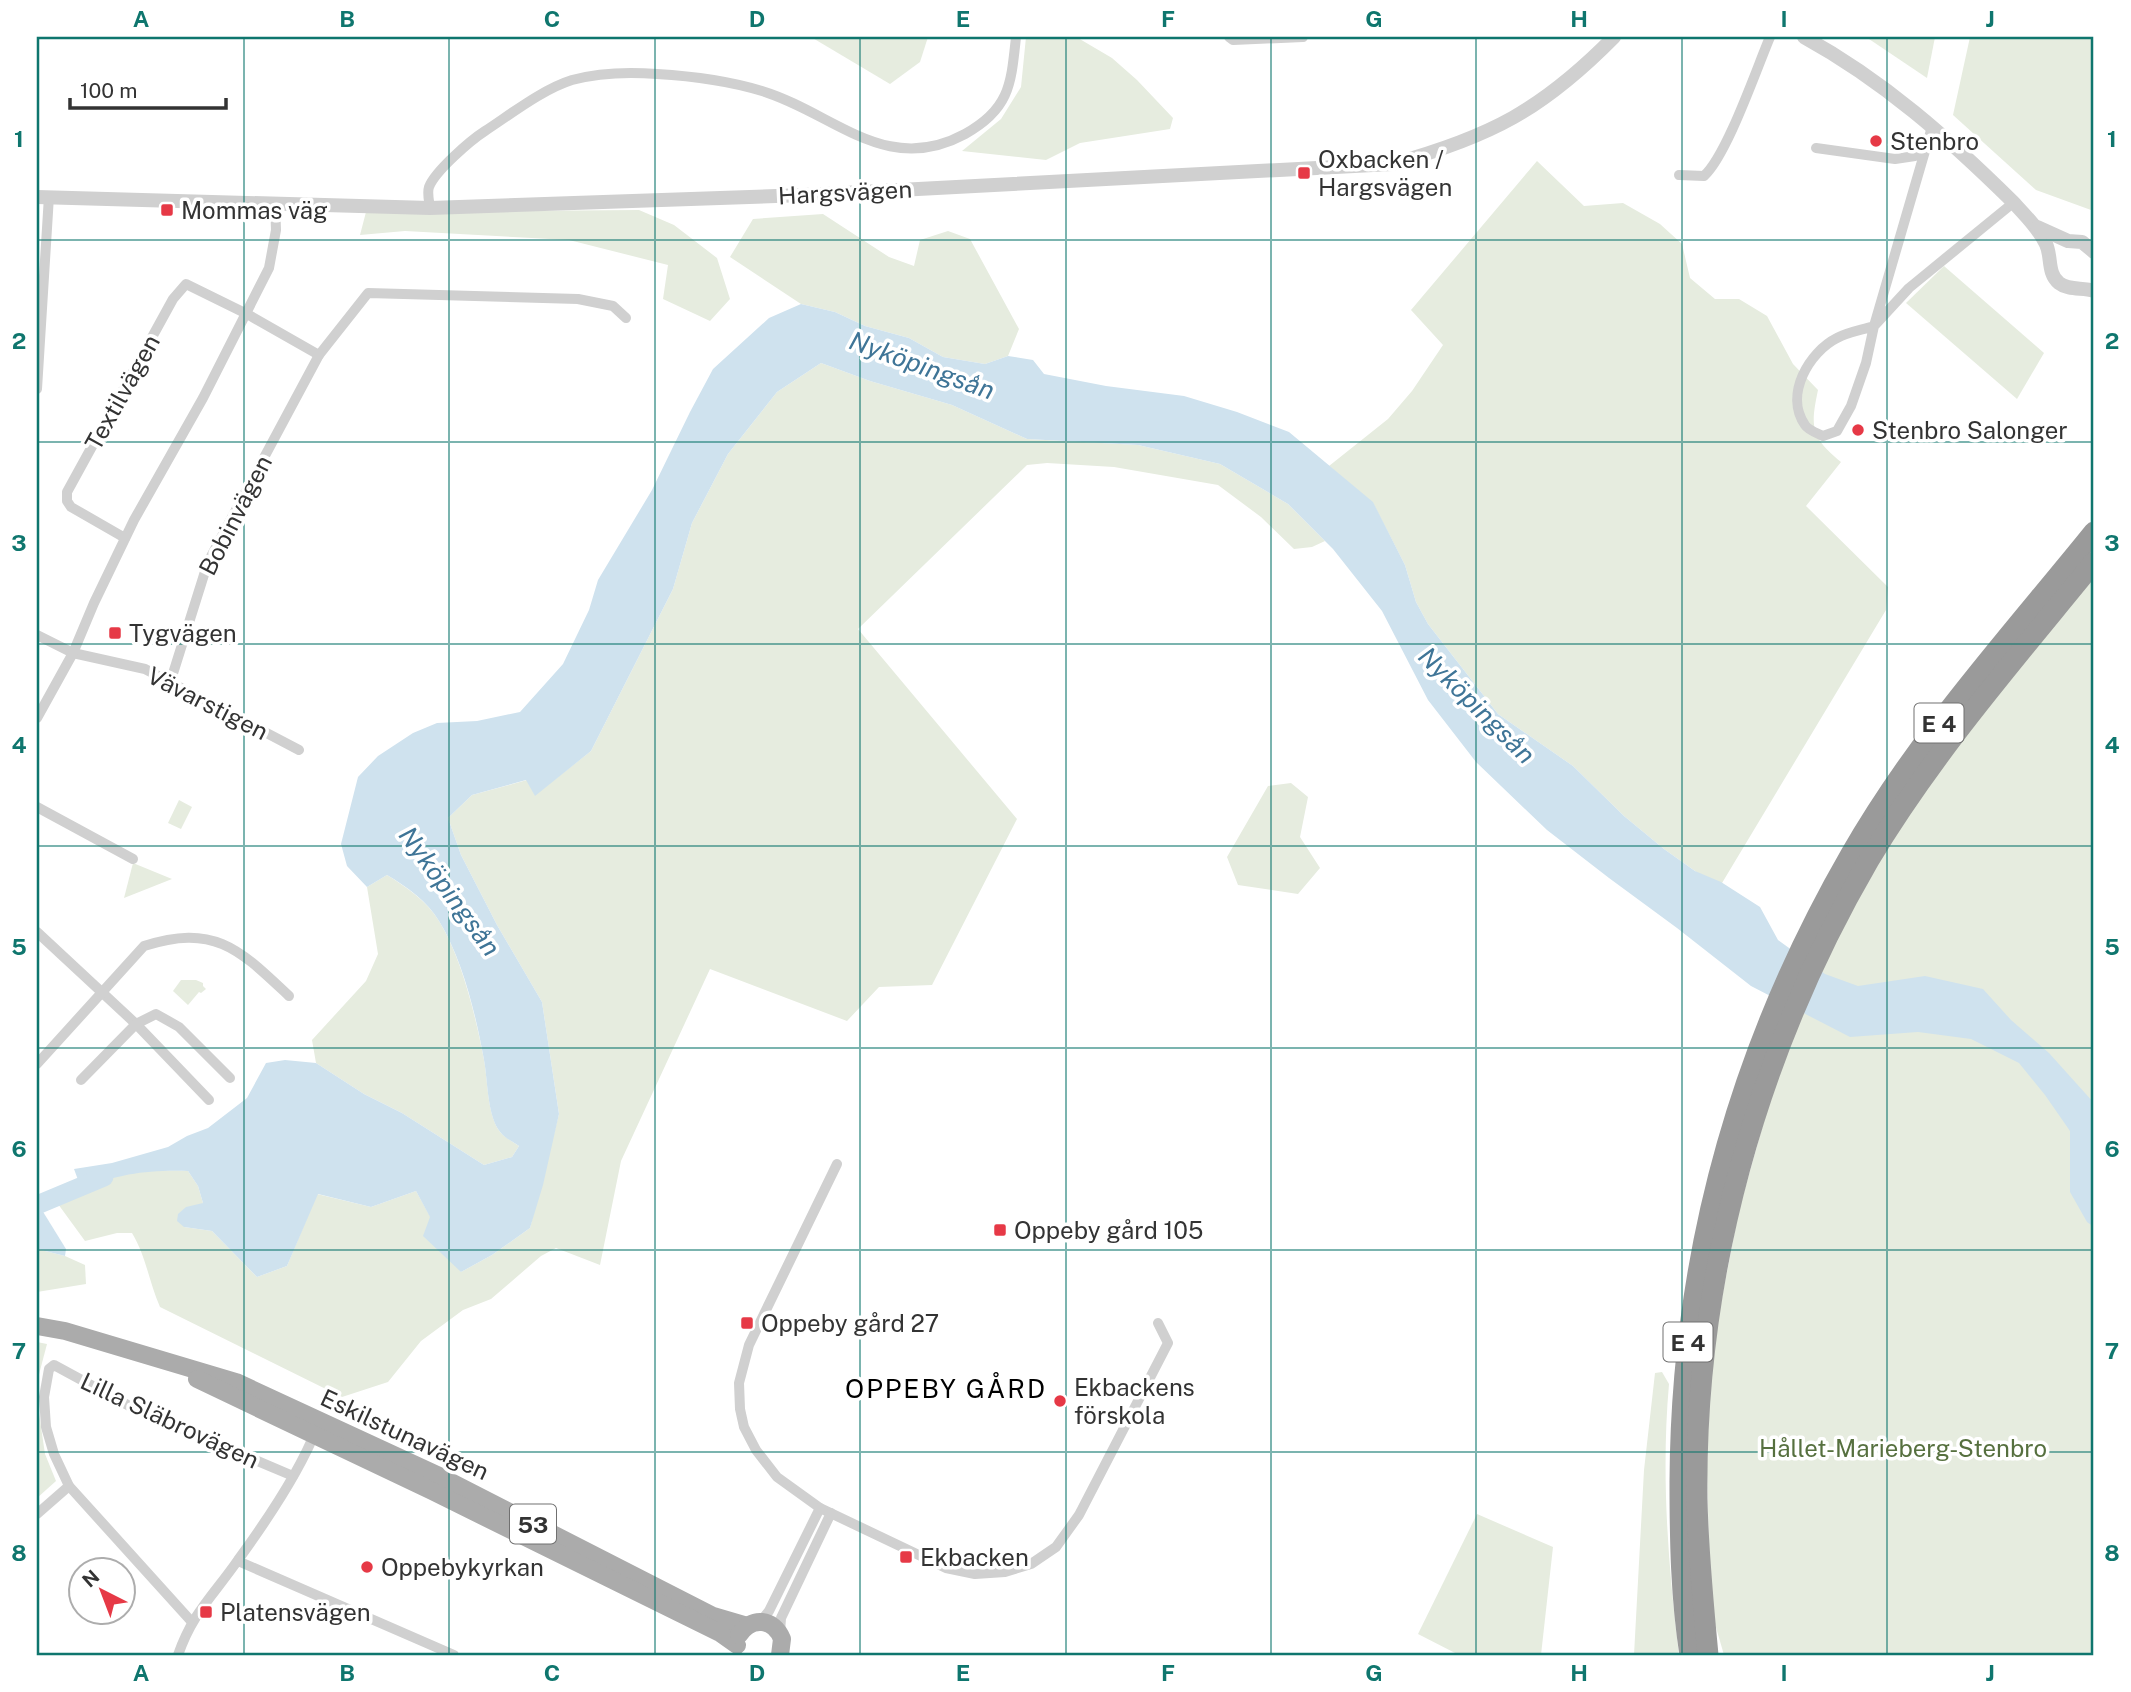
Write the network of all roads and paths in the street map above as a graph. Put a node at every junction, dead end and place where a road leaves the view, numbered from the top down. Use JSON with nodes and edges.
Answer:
{"nodes":[{"id":1,"x":1016,"y":37,"type":"edge"},
{"id":2,"x":1229,"y":37,"type":"edge"},
{"id":3,"x":1303,"y":37,"type":"edge"},
{"id":4,"x":1614,"y":37,"type":"edge"},
{"id":5,"x":1770,"y":37,"type":"edge"},
{"id":6,"x":1804,"y":37,"type":"edge"},
{"id":7,"x":1932,"y":127,"type":"junction"},
{"id":8,"x":1927,"y":146,"type":"junction"},
{"id":9,"x":1816,"y":148,"type":"dead end"},
{"id":10,"x":1679,"y":175,"type":"dead end"},
{"id":11,"x":43,"y":196,"type":"edge"},
{"id":12,"x":275,"y":202,"type":"junction"},
{"id":13,"x":2013,"y":203,"type":"junction"},
{"id":14,"x":430,"y":208,"type":"junction"},
{"id":15,"x":50,"y":217,"type":"junction"},
{"id":16,"x":37,"y":219,"type":"edge"},
{"id":17,"x":2036,"y":227,"type":"junction"},
{"id":18,"x":2094,"y":233,"type":"edge"},
{"id":19,"x":2073,"y":241,"type":"junction"},
{"id":20,"x":2094,"y":252,"type":"edge"},
{"id":21,"x":2050,"y":259,"type":"junction"},
{"id":22,"x":2094,"y":277,"type":"edge"},
{"id":23,"x":2088,"y":289,"type":"edge"},
{"id":24,"x":247,"y":314,"type":"junction"},
{"id":25,"x":626,"y":318,"type":"dead end"},
{"id":26,"x":1874,"y":326,"type":"junction"},
{"id":27,"x":318,"y":355,"type":"junction"},
{"id":28,"x":37,"y":389,"type":"edge"},
{"id":29,"x":2094,"y":532,"type":"edge"},
{"id":30,"x":125,"y":538,"type":"junction"},
{"id":31,"x":2094,"y":562,"type":"edge"},
{"id":32,"x":37,"y":635,"type":"edge"},
{"id":33,"x":74,"y":653,"type":"junction"},
{"id":34,"x":170,"y":683,"type":"junction"},
{"id":35,"x":37,"y":718,"type":"edge"},
{"id":36,"x":299,"y":750,"type":"dead end"},
{"id":37,"x":37,"y":807,"type":"edge"},
{"id":38,"x":133,"y":859,"type":"dead end"},
{"id":39,"x":37,"y":932,"type":"edge"},
{"id":40,"x":1818,"y":935,"type":"junction"},
{"id":41,"x":100,"y":993,"type":"junction"},
{"id":42,"x":289,"y":996,"type":"dead end"},
{"id":43,"x":136,"y":1024,"type":"junction"},
{"id":44,"x":1772,"y":1041,"type":"junction"},
{"id":45,"x":37,"y":1064,"type":"edge"},
{"id":46,"x":230,"y":1078,"type":"dead end"},
{"id":47,"x":81,"y":1080,"type":"dead end"},
{"id":48,"x":209,"y":1100,"type":"dead end"},
{"id":49,"x":837,"y":1164,"type":"dead end"},
{"id":50,"x":1158,"y":1323,"type":"dead end"},
{"id":51,"x":37,"y":1326,"type":"edge"},
{"id":52,"x":317,"y":1428,"type":"junction"},
{"id":53,"x":293,"y":1476,"type":"junction"},
{"id":54,"x":69,"y":1486,"type":"junction"},
{"id":55,"x":820,"y":1508,"type":"junction"},
{"id":56,"x":831,"y":1513,"type":"junction"},
{"id":57,"x":37,"y":1514,"type":"edge"},
{"id":58,"x":238,"y":1560,"type":"junction"},
{"id":59,"x":191,"y":1621,"type":"junction"},
{"id":60,"x":753,"y":1624,"type":"junction"},
{"id":61,"x":785,"y":1647,"type":"edge"},
{"id":62,"x":738,"y":1650,"type":"edge"},
{"id":63,"x":178,"y":1655,"type":"edge"},
{"id":64,"x":454,"y":1655,"type":"edge"},
{"id":65,"x":1690,"y":1655,"type":"edge"},
{"id":66,"x":1708,"y":1655,"type":"edge"}],
"edges":[{"from":1,"to":14,"type":"street"},
{"from":2,"to":3,"type":"street"},
{"from":4,"to":14,"type":"street","name":"Hargsvägen"},
{"from":5,"to":10,"type":"street"},
{"from":6,"to":7,"type":"street"},
{"from":7,"to":8,"type":"street"},
{"from":7,"to":13,"type":"street"},
{"from":8,"to":9,"type":"street"},
{"from":8,"to":26,"type":"street"},
{"from":11,"to":12,"type":"street","name":"Hargsvägen"},
{"from":11,"to":15,"type":"street"},
{"from":12,"to":14,"type":"street","name":"Hargsvägen"},
{"from":12,"to":24,"type":"street"},
{"from":13,"to":17,"type":"street"},
{"from":13,"to":26,"type":"street"},
{"from":15,"to":16,"type":"street"},
{"from":15,"to":28,"type":"street"},
{"from":17,"to":19,"type":"street"},
{"from":17,"to":21,"type":"street"},
{"from":18,"to":19,"type":"street"},
{"from":19,"to":20,"type":"street"},
{"from":19,"to":21,"type":"street"},
{"from":21,"to":23,"type":"street"},
{"from":22,"to":23,"type":"street"},
{"from":24,"to":27,"type":"street"},
{"from":24,"to":30,"type":"street"},
{"from":24,"to":30,"type":"street","name":"Textilvägen"},
{"from":25,"to":27,"type":"street","name":"Bobinvägen"},
{"from":26,"to":26,"type":"street"},
{"from":27,"to":34,"type":"street","name":"Bobinvägen"},
{"from":29,"to":40,"type":"highway","number":"E 4"},
{"from":30,"to":33,"type":"street"},
{"from":31,"to":40,"type":"highway","number":"E 4"},
{"from":32,"to":33,"type":"street","name":"Vävarstigen"},
{"from":33,"to":34,"type":"street","name":"Vävarstigen"},
{"from":33,"to":35,"type":"street"},
{"from":34,"to":36,"type":"street","name":"Vävarstigen"},
{"from":37,"to":38,"type":"street"},
{"from":39,"to":41,"type":"street"},
{"from":40,"to":44,"type":"highway","number":"E 4"},
{"from":41,"to":42,"type":"street"},
{"from":41,"to":43,"type":"street"},
{"from":41,"to":45,"type":"street"},
{"from":43,"to":46,"type":"street"},
{"from":43,"to":47,"type":"street"},
{"from":43,"to":48,"type":"street"},
{"from":44,"to":65,"type":"highway","number":"E 4"},
{"from":44,"to":66,"type":"highway","number":"E 4"},
{"from":49,"to":55,"type":"street"},
{"from":50,"to":56,"type":"street"},
{"from":51,"to":52,"type":"main road","name":"Eskilstunavägen","number":"53"},
{"from":52,"to":53,"type":"street"},
{"from":52,"to":60,"type":"main road","name":"Eskilstunavägen","number":"53"},
{"from":52,"to":62,"type":"main road","name":"Eskilstunavägen","number":"53"},
{"from":53,"to":54,"type":"street","name":"Lilla Släbrovägen"},
{"from":53,"to":58,"type":"street"},
{"from":54,"to":57,"type":"street"},
{"from":54,"to":59,"type":"street"},
{"from":55,"to":56,"type":"street"},
{"from":55,"to":60,"type":"street"},
{"from":56,"to":61,"type":"street"},
{"from":58,"to":59,"type":"street"},
{"from":58,"to":64,"type":"street"},
{"from":59,"to":63,"type":"street"},
{"from":60,"to":61,"type":"main road","number":"53"},
{"from":60,"to":62,"type":"main road","number":"53"}]}
